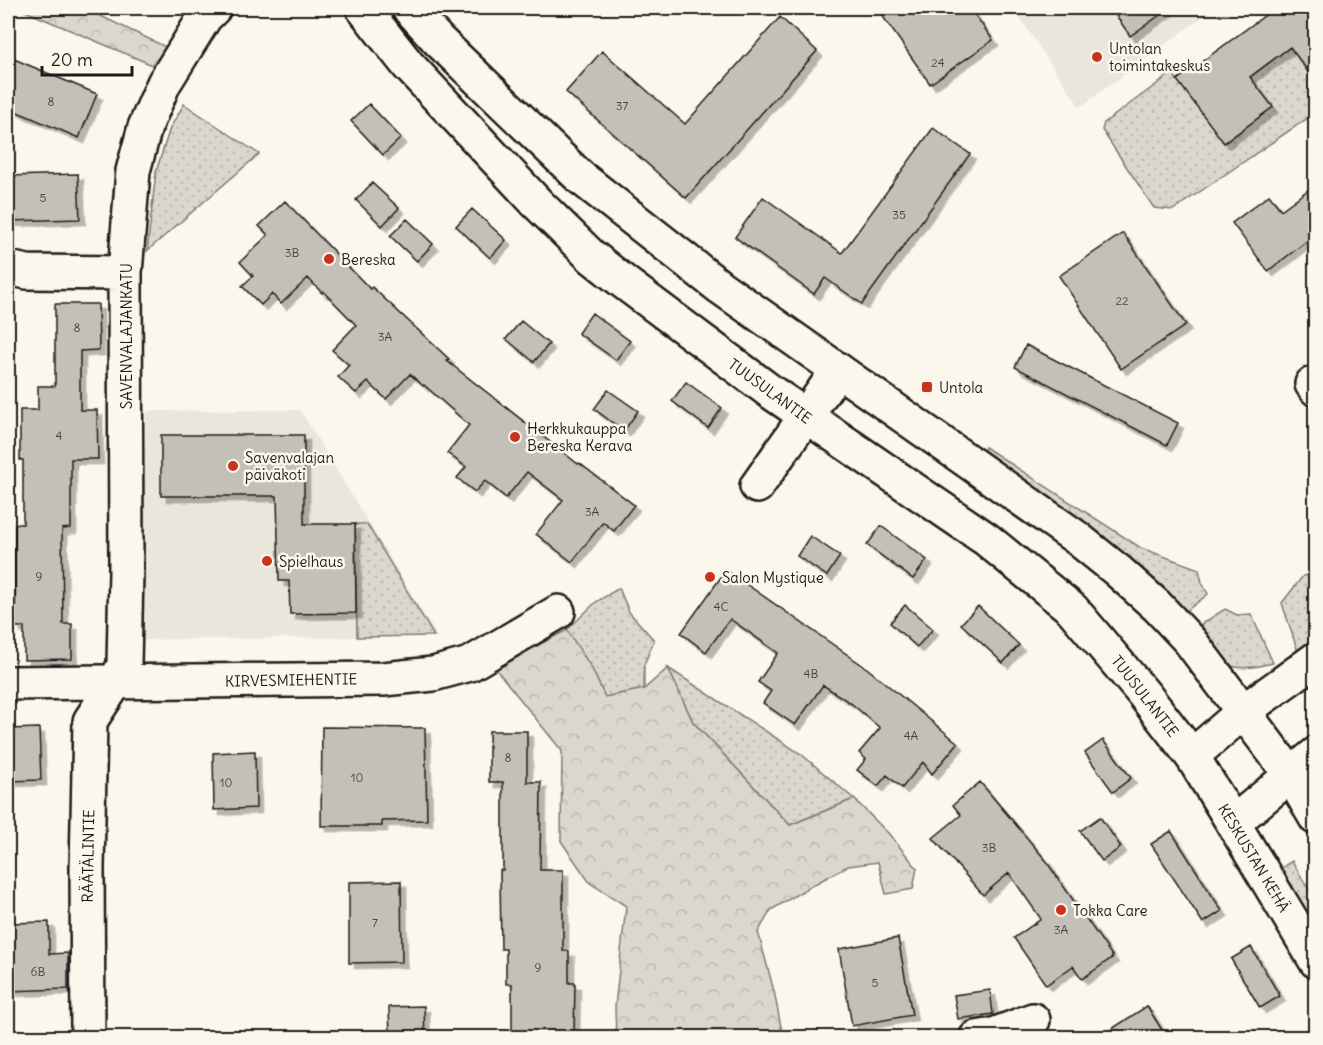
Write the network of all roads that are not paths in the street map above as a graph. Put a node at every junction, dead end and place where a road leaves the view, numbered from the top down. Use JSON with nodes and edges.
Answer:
{"nodes":[{"id":1,"x":214,"y":8,"type":"edge"},
{"id":2,"x":363,"y":8,"type":"edge"},
{"id":3,"x":409,"y":8,"type":"edge"},
{"id":4,"x":8,"y":268,"type":"edge"},
{"id":5,"x":125,"y":273,"type":"junction"},
{"id":6,"x":838,"y":370,"type":"junction"},
{"id":7,"x":805,"y":416,"type":"junction"},
{"id":8,"x":757,"y":486,"type":"dead end"},
{"id":9,"x":558,"y":612,"type":"dead end"},
{"id":10,"x":1316,"y":659,"type":"edge"},
{"id":11,"x":8,"y":683,"type":"edge"},
{"id":12,"x":115,"y":683,"type":"junction"},
{"id":13,"x":1244,"y":711,"type":"junction"},
{"id":14,"x":1316,"y":754,"type":"edge"},
{"id":15,"x":1192,"y":756,"type":"junction"},
{"id":16,"x":1291,"y":775,"type":"junction"},
{"id":17,"x":1316,"y":818,"type":"edge"},
{"id":18,"x":1233,"y":823,"type":"junction"},
{"id":19,"x":1316,"y":962,"type":"edge"},
{"id":20,"x":1033,"y":1020,"type":"dead end"},
{"id":21,"x":88,"y":1038,"type":"edge"},
{"id":22,"x":976,"y":1038,"type":"edge"}],
"edges":[{"from":1,"to":5,"type":"main road","name":"SAVENVALAJANKATU"},
{"from":2,"to":7,"type":"main road","name":"TUUSULANTIE"},
{"from":3,"to":6,"type":"main road"},
{"from":4,"to":5,"type":"main road"},
{"from":5,"to":12,"type":"main road","name":"SAVENVALAJANKATU"},
{"from":6,"to":7,"type":"main road"},
{"from":6,"to":13,"type":"main road"},
{"from":7,"to":8,"type":"main road"},
{"from":7,"to":15,"type":"main road","name":"TUUSULANTIE"},
{"from":9,"to":12,"type":"main road","name":"KIRVESMIEHENTIE"},
{"from":10,"to":13,"type":"main road"},
{"from":11,"to":12,"type":"main road","name":"KIRVESMIEHENTIE"},
{"from":12,"to":21,"type":"main road","name":"RÄÄTÄLINTIE"},
{"from":13,"to":15,"type":"main road"},
{"from":13,"to":16,"type":"main road"},
{"from":14,"to":16,"type":"main road"},
{"from":15,"to":18,"type":"main road","name":"KESKUSTAN KEHÄ"},
{"from":16,"to":17,"type":"main road"},
{"from":16,"to":18,"type":"main road"},
{"from":18,"to":19,"type":"main road","name":"KESKUSTAN KEHÄ"},
{"from":20,"to":22,"type":"main road"}]}
